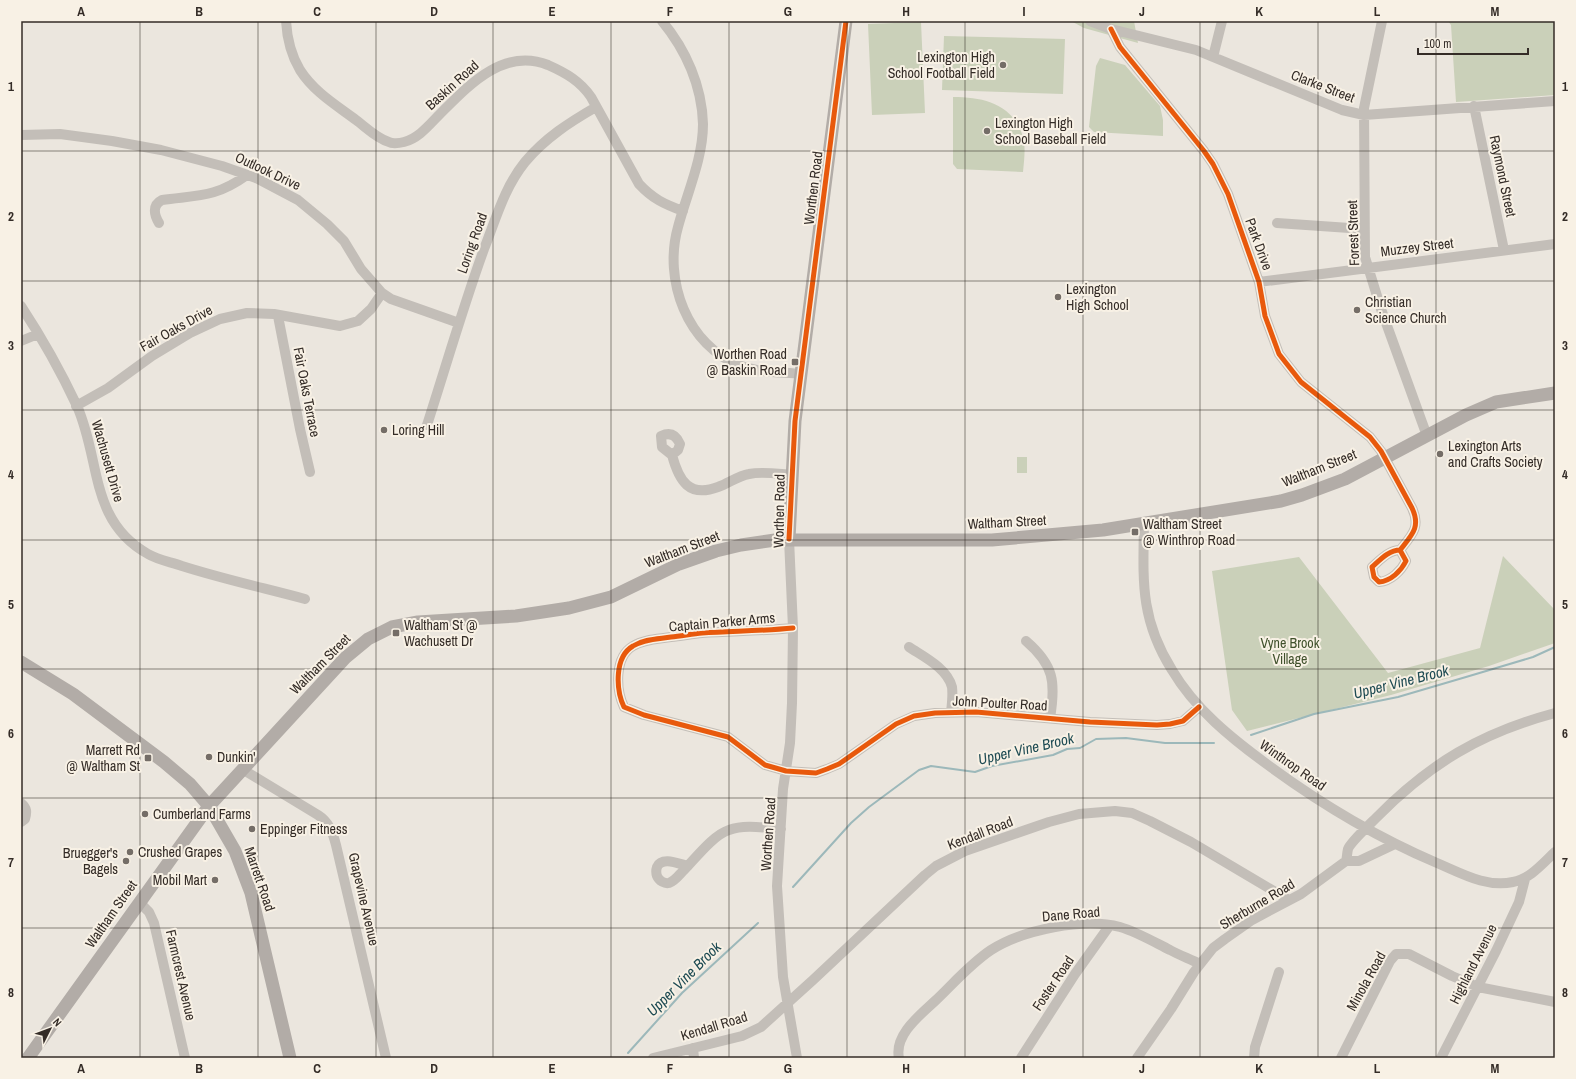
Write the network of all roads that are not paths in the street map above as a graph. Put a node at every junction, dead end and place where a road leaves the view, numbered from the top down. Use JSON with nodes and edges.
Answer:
{"nodes":[{"id":1,"x":286,"y":21,"type":"edge"},
{"id":2,"x":662,"y":21,"type":"edge"},
{"id":3,"x":846,"y":21,"type":"edge"},
{"id":4,"x":1090,"y":21,"type":"edge"},
{"id":5,"x":1222,"y":21,"type":"edge"},
{"id":6,"x":1382,"y":21,"type":"edge"},
{"id":7,"x":1112,"y":30,"type":"junction"},
{"id":8,"x":1213,"y":57,"type":"junction"},
{"id":9,"x":1555,"y":101,"type":"edge"},
{"id":10,"x":1474,"y":106,"type":"junction"},
{"id":11,"x":596,"y":107,"type":"junction"},
{"id":12,"x":1364,"y":115,"type":"junction"},
{"id":13,"x":21,"y":135,"type":"edge"},
{"id":14,"x":247,"y":175,"type":"junction"},
{"id":15,"x":683,"y":211,"type":"junction"},
{"id":16,"x":159,"y":223,"type":"dead end"},
{"id":17,"x":1277,"y":223,"type":"dead end"},
{"id":18,"x":1364,"y":229,"type":"junction"},
{"id":19,"x":1555,"y":244,"type":"edge"},
{"id":20,"x":1504,"y":250,"type":"junction"},
{"id":21,"x":1367,"y":268,"type":"junction"},
{"id":22,"x":1259,"y":282,"type":"junction"},
{"id":23,"x":382,"y":293,"type":"junction"},
{"id":24,"x":21,"y":306,"type":"edge"},
{"id":25,"x":278,"y":316,"type":"junction"},
{"id":26,"x":459,"y":323,"type":"junction"},
{"id":27,"x":38,"y":334,"type":"junction"},
{"id":28,"x":21,"y":341,"type":"edge"},
{"id":29,"x":801,"y":374,"type":"junction"},
{"id":30,"x":1555,"y":392,"type":"edge"},
{"id":31,"x":76,"y":406,"type":"junction"},
{"id":32,"x":427,"y":425,"type":"dead end"},
{"id":33,"x":1427,"y":436,"type":"junction"},
{"id":34,"x":672,"y":455,"type":"dead end"},
{"id":35,"x":1385,"y":457,"type":"junction"},
{"id":36,"x":310,"y":472,"type":"dead end"},
{"id":37,"x":792,"y":475,"type":"junction"},
{"id":38,"x":1144,"y":524,"type":"junction"},
{"id":39,"x":789,"y":539,"type":"junction"},
{"id":40,"x":1400,"y":550,"type":"dead end"},
{"id":41,"x":305,"y":599,"type":"dead end"},
{"id":42,"x":793,"y":628,"type":"junction"},
{"id":43,"x":1026,"y":641,"type":"dead end"},
{"id":44,"x":909,"y":647,"type":"dead end"},
{"id":45,"x":21,"y":662,"type":"edge"},
{"id":46,"x":1199,"y":707,"type":"junction"},
{"id":47,"x":951,"y":712,"type":"junction"},
{"id":48,"x":1555,"y":713,"type":"edge"},
{"id":49,"x":1050,"y":718,"type":"junction"},
{"id":50,"x":242,"y":769,"type":"junction"},
{"id":51,"x":786,"y":771,"type":"junction"},
{"id":52,"x":21,"y":803,"type":"edge"},
{"id":53,"x":209,"y":806,"type":"junction"},
{"id":54,"x":21,"y":822,"type":"edge"},
{"id":55,"x":781,"y":829,"type":"junction"},
{"id":56,"x":1366,"y":829,"type":"junction"},
{"id":57,"x":1395,"y":844,"type":"junction"},
{"id":58,"x":1555,"y":852,"type":"edge"},
{"id":59,"x":1346,"y":862,"type":"junction"},
{"id":60,"x":688,"y":866,"type":"dead end"},
{"id":61,"x":1524,"y":879,"type":"junction"},
{"id":62,"x":1289,"y":900,"type":"junction"},
{"id":63,"x":140,"y":903,"type":"junction"},
{"id":64,"x":1110,"y":925,"type":"junction"},
{"id":65,"x":1200,"y":964,"type":"junction"},
{"id":66,"x":1279,"y":972,"type":"dead end"},
{"id":67,"x":1478,"y":987,"type":"junction"},
{"id":68,"x":1555,"y":1002,"type":"edge"},
{"id":69,"x":787,"y":1004,"type":"junction"},
{"id":70,"x":694,"y":1053,"type":"edge"},
{"id":71,"x":28,"y":1058,"type":"edge"},
{"id":72,"x":186,"y":1058,"type":"edge"},
{"id":73,"x":290,"y":1058,"type":"edge"},
{"id":74,"x":386,"y":1058,"type":"edge"},
{"id":75,"x":653,"y":1058,"type":"edge"},
{"id":76,"x":797,"y":1058,"type":"edge"},
{"id":77,"x":900,"y":1058,"type":"edge"},
{"id":78,"x":1021,"y":1058,"type":"edge"},
{"id":79,"x":1136,"y":1058,"type":"edge"},
{"id":80,"x":1254,"y":1058,"type":"edge"},
{"id":81,"x":1341,"y":1058,"type":"edge"},
{"id":82,"x":1441,"y":1058,"type":"edge"}],
"edges":[{"from":1,"to":11,"type":"street","name":"Baskin Road"},
{"from":2,"to":15,"type":"street"},
{"from":3,"to":29,"type":"main road","name":"Worthen Road"},
{"from":4,"to":7,"type":"street","name":"Clarke Street"},
{"from":5,"to":8,"type":"street"},
{"from":6,"to":12,"type":"street","name":"Forest Street"},
{"from":7,"to":8,"type":"street","name":"Clarke Street"},
{"from":7,"to":22,"type":"street","name":"Park Drive"},
{"from":8,"to":12,"type":"street","name":"Clarke Street"},
{"from":9,"to":10,"type":"street","name":"Clarke Street"},
{"from":10,"to":12,"type":"street","name":"Clarke Street"},
{"from":10,"to":20,"type":"street","name":"Raymond Street"},
{"from":11,"to":15,"type":"street","name":"Baskin Road"},
{"from":11,"to":26,"type":"street","name":"Loring Road"},
{"from":12,"to":18,"type":"street","name":"Forest Street"},
{"from":13,"to":14,"type":"street","name":"Outlook Drive"},
{"from":14,"to":16,"type":"street"},
{"from":14,"to":23,"type":"street","name":"Outlook Drive"},
{"from":15,"to":29,"type":"street"},
{"from":17,"to":18,"type":"street"},
{"from":18,"to":21,"type":"street","name":"Forest Street"},
{"from":19,"to":20,"type":"street","name":"Muzzey Street"},
{"from":20,"to":21,"type":"street","name":"Muzzey Street"},
{"from":21,"to":22,"type":"street","name":"Muzzey Street"},
{"from":21,"to":33,"type":"street","name":"Forest Street"},
{"from":22,"to":35,"type":"street","name":"Park Drive"},
{"from":23,"to":25,"type":"street","name":"Fair Oaks Drive"},
{"from":23,"to":26,"type":"street","name":"Outlook Drive"},
{"from":24,"to":27,"type":"street","name":"Wachusett Drive"},
{"from":25,"to":31,"type":"street","name":"Fair Oaks Drive"},
{"from":25,"to":36,"type":"street","name":"Fair Oaks Terrace"},
{"from":26,"to":32,"type":"street","name":"Loring Road"},
{"from":27,"to":28,"type":"street"},
{"from":27,"to":31,"type":"street","name":"Wachusett Drive"},
{"from":29,"to":37,"type":"main road","name":"Worthen Road"},
{"from":30,"to":33,"type":"main road","name":"Waltham Street"},
{"from":31,"to":41,"type":"street","name":"Wachusett Drive"},
{"from":33,"to":35,"type":"main road","name":"Waltham Street"},
{"from":34,"to":37,"type":"street"},
{"from":35,"to":38,"type":"main road","name":"Waltham Street"},
{"from":35,"to":40,"type":"street","name":"Park Drive"},
{"from":37,"to":39,"type":"main road","name":"Worthen Road"},
{"from":38,"to":39,"type":"main road","name":"Waltham Street"},
{"from":38,"to":46,"type":"street","name":"Winthrop Road"},
{"from":39,"to":42,"type":"street","name":"Worthen Road"},
{"from":39,"to":50,"type":"main road","name":"Waltham Street"},
{"from":42,"to":51,"type":"street","name":"Worthen Road"},
{"from":42,"to":51,"type":"street","name":"Captain Parker Arms"},
{"from":43,"to":49,"type":"street"},
{"from":44,"to":47,"type":"street"},
{"from":45,"to":53,"type":"main road","name":"Marrett Road"},
{"from":46,"to":49,"type":"street","name":"John Poulter Road"},
{"from":46,"to":56,"type":"street","name":"Winthrop Road"},
{"from":47,"to":49,"type":"street","name":"John Poulter Road"},
{"from":47,"to":51,"type":"street","name":"John Poulter Road"},
{"from":48,"to":56,"type":"street"},
{"from":50,"to":53,"type":"main road","name":"Waltham Street"},
{"from":50,"to":74,"type":"street","name":"Grapevine Avenue"},
{"from":51,"to":55,"type":"street","name":"Worthen Road"},
{"from":52,"to":54,"type":"street"},
{"from":53,"to":63,"type":"main road","name":"Waltham Street"},
{"from":53,"to":73,"type":"main road","name":"Marrett Road"},
{"from":55,"to":60,"type":"street"},
{"from":55,"to":69,"type":"street","name":"Worthen Road"},
{"from":56,"to":57,"type":"street","name":"Winthrop Road"},
{"from":56,"to":59,"type":"street"},
{"from":57,"to":59,"type":"street","name":"Sherburne Road"},
{"from":57,"to":61,"type":"street","name":"Winthrop Road"},
{"from":58,"to":61,"type":"street"},
{"from":59,"to":62,"type":"street","name":"Sherburne Road"},
{"from":61,"to":67,"type":"street","name":"Highland Avenue"},
{"from":62,"to":65,"type":"street","name":"Sherburne Road"},
{"from":62,"to":69,"type":"street","name":"Kendall Road"},
{"from":63,"to":71,"type":"main road","name":"Waltham Street"},
{"from":63,"to":72,"type":"street","name":"Farmcrest Avenue"},
{"from":64,"to":65,"type":"street","name":"Dane Road"},
{"from":64,"to":77,"type":"street","name":"Dane Road"},
{"from":64,"to":78,"type":"street","name":"Foster Road"},
{"from":65,"to":79,"type":"street","name":"Sherburne Road"},
{"from":66,"to":80,"type":"street"},
{"from":67,"to":68,"type":"street"},
{"from":67,"to":81,"type":"street","name":"Minola Road"},
{"from":67,"to":82,"type":"street","name":"Highland Avenue"},
{"from":69,"to":70,"type":"street","name":"Kendall Road"},
{"from":69,"to":76,"type":"street","name":"Worthen Road"},
{"from":70,"to":75,"type":"street","name":"Kendall Road"}]}
